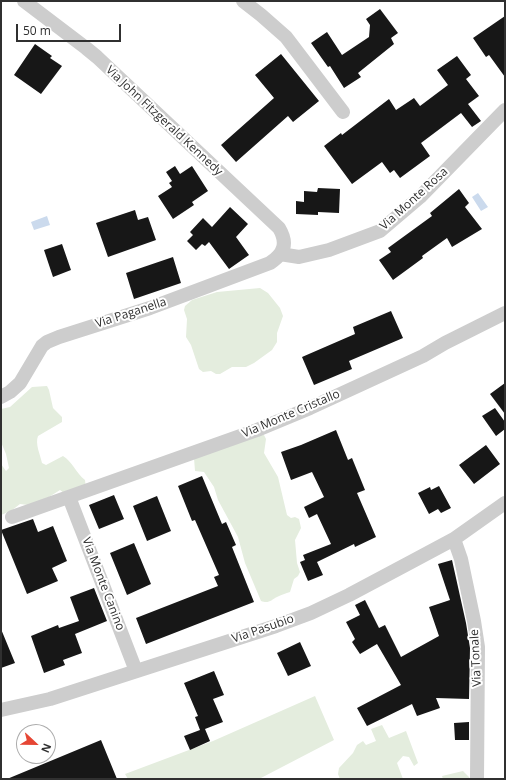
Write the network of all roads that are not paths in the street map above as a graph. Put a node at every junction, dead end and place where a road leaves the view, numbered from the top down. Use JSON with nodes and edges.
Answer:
{"nodes":[{"id":1,"x":24,"y":1,"type":"edge"},
{"id":2,"x":243,"y":1,"type":"edge"},
{"id":3,"x":505,"y":110,"type":"edge"},
{"id":4,"x":343,"y":112,"type":"dead end"},
{"id":5,"x":280,"y":254,"type":"junction"},
{"id":6,"x":505,"y":313,"type":"edge"},
{"id":7,"x":1,"y":397,"type":"edge"},
{"id":8,"x":69,"y":497,"type":"junction"},
{"id":9,"x":505,"y":504,"type":"edge"},
{"id":10,"x":12,"y":518,"type":"dead end"},
{"id":11,"x":454,"y":539,"type":"junction"},
{"id":12,"x":136,"y":671,"type":"junction"},
{"id":13,"x":1,"y":710,"type":"edge"},
{"id":14,"x":477,"y":779,"type":"edge"}],
"edges":[{"from":1,"to":5,"type":"street","name":"Via John Fitzgerald Kennedy"},
{"from":2,"to":4,"type":"street"},
{"from":3,"to":5,"type":"street","name":"Via Monte Rosa"},
{"from":5,"to":7,"type":"street","name":"Via Paganella"},
{"from":6,"to":8,"type":"street","name":"Via Monte Cristallo"},
{"from":8,"to":10,"type":"street","name":"Via Monte Cristallo"},
{"from":8,"to":12,"type":"street","name":"Via Monte Canino"},
{"from":9,"to":11,"type":"street","name":"Via Pasubio"},
{"from":11,"to":12,"type":"street","name":"Via Pasubio"},
{"from":11,"to":14,"type":"street","name":"Via Tonale"},
{"from":12,"to":13,"type":"street","name":"Via Pasubio"}]}
